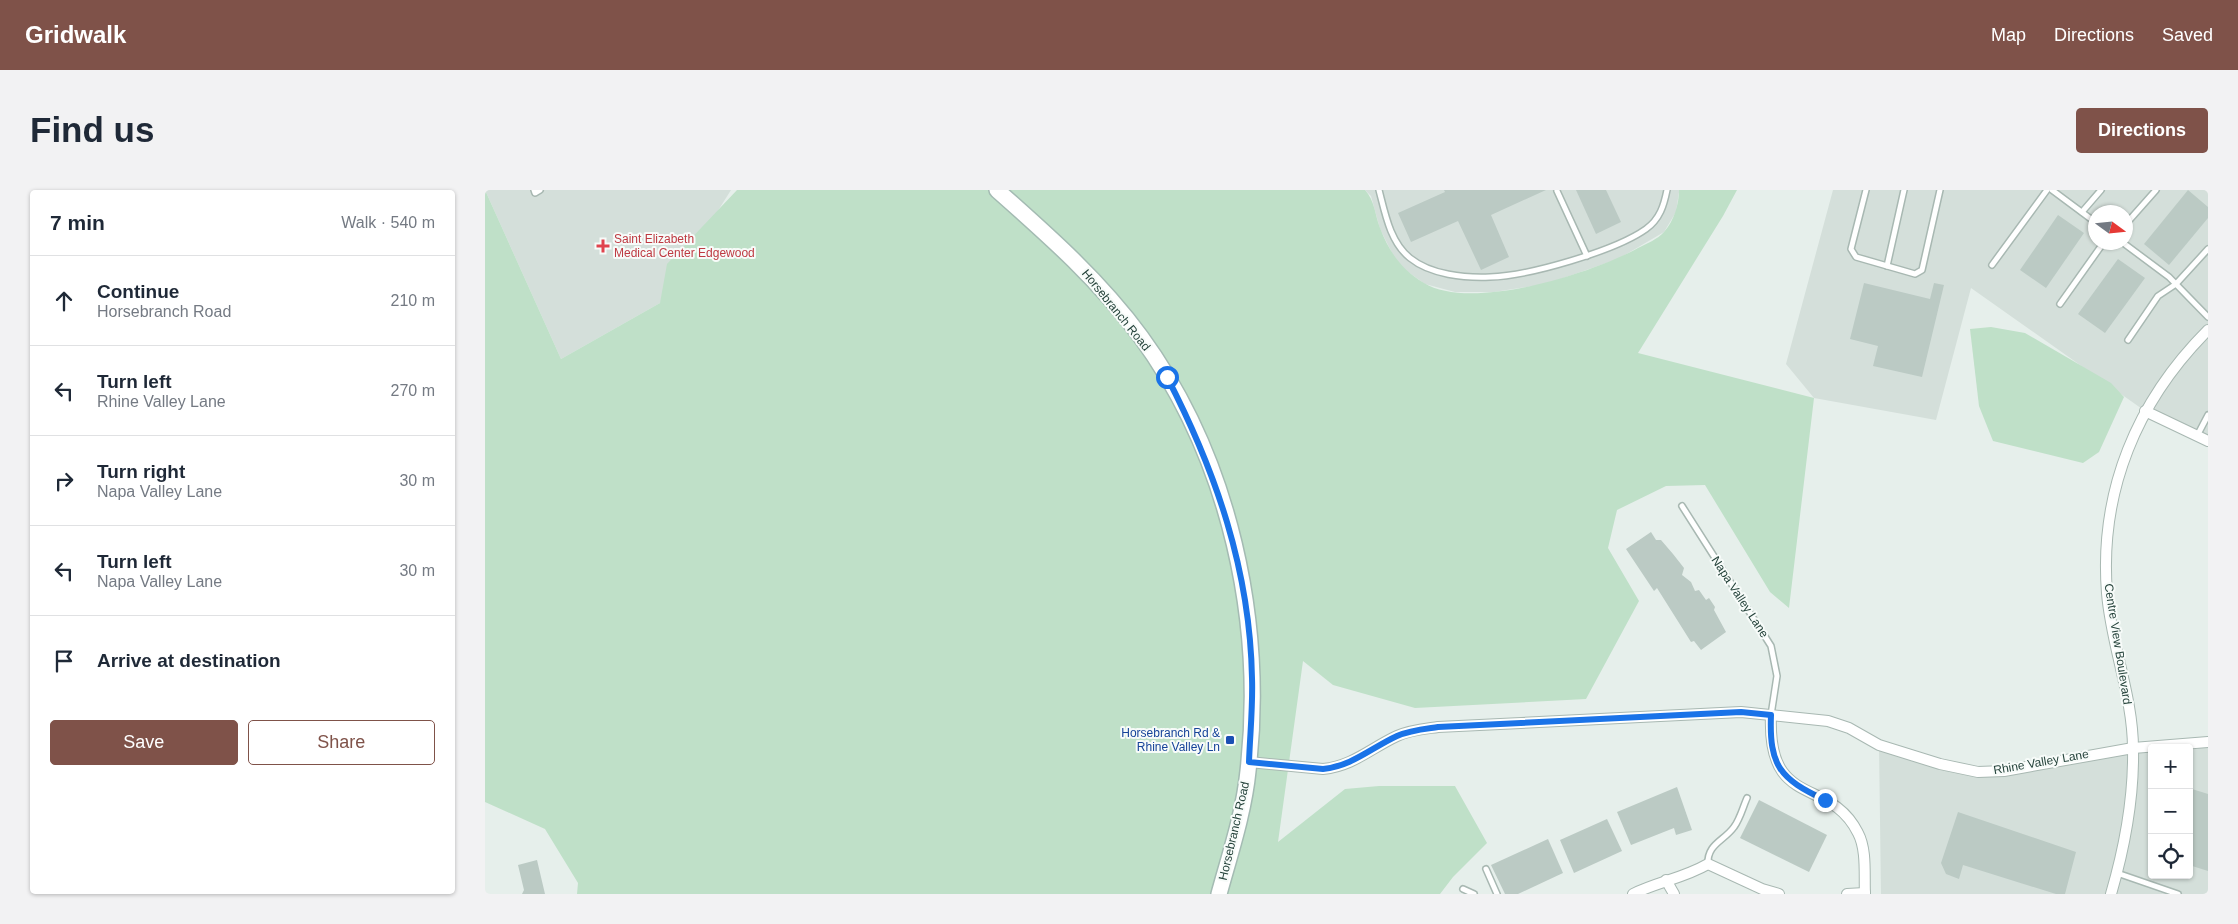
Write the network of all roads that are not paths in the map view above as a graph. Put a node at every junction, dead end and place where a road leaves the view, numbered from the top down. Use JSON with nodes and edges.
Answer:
{"nodes":[{"id":1,"x":534,"y":190,"type":"edge"},
{"id":2,"x":540,"y":190,"type":"edge"},
{"id":3,"x":997,"y":190,"type":"edge"},
{"id":4,"x":1379,"y":190,"type":"edge"},
{"id":5,"x":1667,"y":190,"type":"edge"},
{"id":6,"x":1866,"y":190,"type":"edge"},
{"id":7,"x":1904,"y":190,"type":"edge"},
{"id":8,"x":1940,"y":190,"type":"edge"},
{"id":9,"x":2047,"y":190,"type":"edge"},
{"id":10,"x":2052,"y":190,"type":"edge"},
{"id":11,"x":2101,"y":190,"type":"edge"},
{"id":12,"x":2156,"y":190,"type":"edge"},
{"id":13,"x":1557,"y":191,"type":"dead end"},
{"id":14,"x":2082,"y":212,"type":"junction"},
{"id":15,"x":2133,"y":216,"type":"edge"},
{"id":16,"x":2088,"y":217,"type":"edge"},
{"id":17,"x":2208,"y":249,"type":"edge"},
{"id":18,"x":2098,"y":250,"type":"edge"},
{"id":19,"x":2132,"y":250,"type":"edge"},
{"id":20,"x":1587,"y":256,"type":"junction"},
{"id":21,"x":1991,"y":265,"type":"dead end"},
{"id":22,"x":1887,"y":266,"type":"junction"},
{"id":23,"x":2176,"y":284,"type":"junction"},
{"id":24,"x":2060,"y":304,"type":"dead end"},
{"id":25,"x":2208,"y":317,"type":"edge"},
{"id":26,"x":2208,"y":330,"type":"edge"},
{"id":27,"x":2128,"y":340,"type":"dead end"},
{"id":28,"x":2145,"y":412,"type":"junction"},
{"id":29,"x":2208,"y":415,"type":"edge"},
{"id":30,"x":2197,"y":436,"type":"junction"},
{"id":31,"x":2208,"y":441,"type":"edge"},
{"id":32,"x":1682,"y":506,"type":"dead end"},
{"id":33,"x":1771,"y":715,"type":"junction"},
{"id":34,"x":2208,"y":742,"type":"edge"},
{"id":35,"x":2133,"y":748,"type":"junction"},
{"id":36,"x":1249,"y":762,"type":"junction"},
{"id":37,"x":1747,"y":798,"type":"dead end"},
{"id":38,"x":1707,"y":864,"type":"junction"},
{"id":39,"x":1486,"y":869,"type":"dead end"},
{"id":40,"x":2117,"y":873,"type":"junction"},
{"id":41,"x":1667,"y":880,"type":"junction"},
{"id":42,"x":2157,"y":887,"type":"junction"},
{"id":43,"x":1463,"y":889,"type":"dead end"},
{"id":44,"x":1219,"y":894,"type":"edge"},
{"id":45,"x":1474,"y":894,"type":"edge"},
{"id":46,"x":1497,"y":894,"type":"edge"},
{"id":47,"x":1633,"y":894,"type":"edge"},
{"id":48,"x":1674,"y":894,"type":"edge"},
{"id":49,"x":1779,"y":894,"type":"edge"},
{"id":50,"x":1847,"y":894,"type":"edge"},
{"id":51,"x":1865,"y":894,"type":"edge"},
{"id":52,"x":2111,"y":894,"type":"edge"},
{"id":53,"x":2155,"y":894,"type":"edge"},
{"id":54,"x":2178,"y":894,"type":"edge"}],
"edges":[{"from":1,"to":2,"type":"lane"},
{"from":3,"to":36,"type":"street","name":"Horsebranch Road"},
{"from":4,"to":20,"type":"lane"},
{"from":5,"to":20,"type":"lane"},
{"from":6,"to":22,"type":"lane"},
{"from":7,"to":22,"type":"lane"},
{"from":8,"to":22,"type":"lane"},
{"from":9,"to":21,"type":"lane"},
{"from":10,"to":14,"type":"lane"},
{"from":11,"to":14,"type":"lane"},
{"from":12,"to":15,"type":"lane"},
{"from":13,"to":20,"type":"lane"},
{"from":14,"to":16,"type":"lane"},
{"from":17,"to":23,"type":"lane"},
{"from":18,"to":24,"type":"lane"},
{"from":19,"to":23,"type":"lane"},
{"from":23,"to":25,"type":"lane"},
{"from":23,"to":27,"type":"lane"},
{"from":26,"to":28,"type":"street","name":"Centre View Boulevard"},
{"from":28,"to":30,"type":"street"},
{"from":28,"to":35,"type":"street","name":"Centre View Boulevard"},
{"from":29,"to":30,"type":"lane"},
{"from":30,"to":31,"type":"street"},
{"from":32,"to":33,"type":"lane","name":"Napa Valley Lane"},
{"from":33,"to":35,"type":"street","name":"Rhine Valley Lane"},
{"from":33,"to":36,"type":"street","name":"Rhine Valley Lane"},
{"from":33,"to":51,"type":"street","name":"Napa Valley Lane"},
{"from":34,"to":35,"type":"street","name":"Rhine Valley Lane"},
{"from":35,"to":40,"type":"street","name":"Centre View Boulevard"},
{"from":36,"to":44,"type":"street","name":"Horsebranch Road"},
{"from":37,"to":38,"type":"lane"},
{"from":38,"to":41,"type":"street"},
{"from":38,"to":49,"type":"street"},
{"from":39,"to":46,"type":"lane"},
{"from":40,"to":42,"type":"lane"},
{"from":40,"to":52,"type":"street","name":"Centre View Boulevard"},
{"from":41,"to":47,"type":"street"},
{"from":41,"to":48,"type":"street"},
{"from":42,"to":53,"type":"lane"},
{"from":42,"to":54,"type":"lane"},
{"from":43,"to":45,"type":"lane"},
{"from":50,"to":51,"type":"street"}]}
